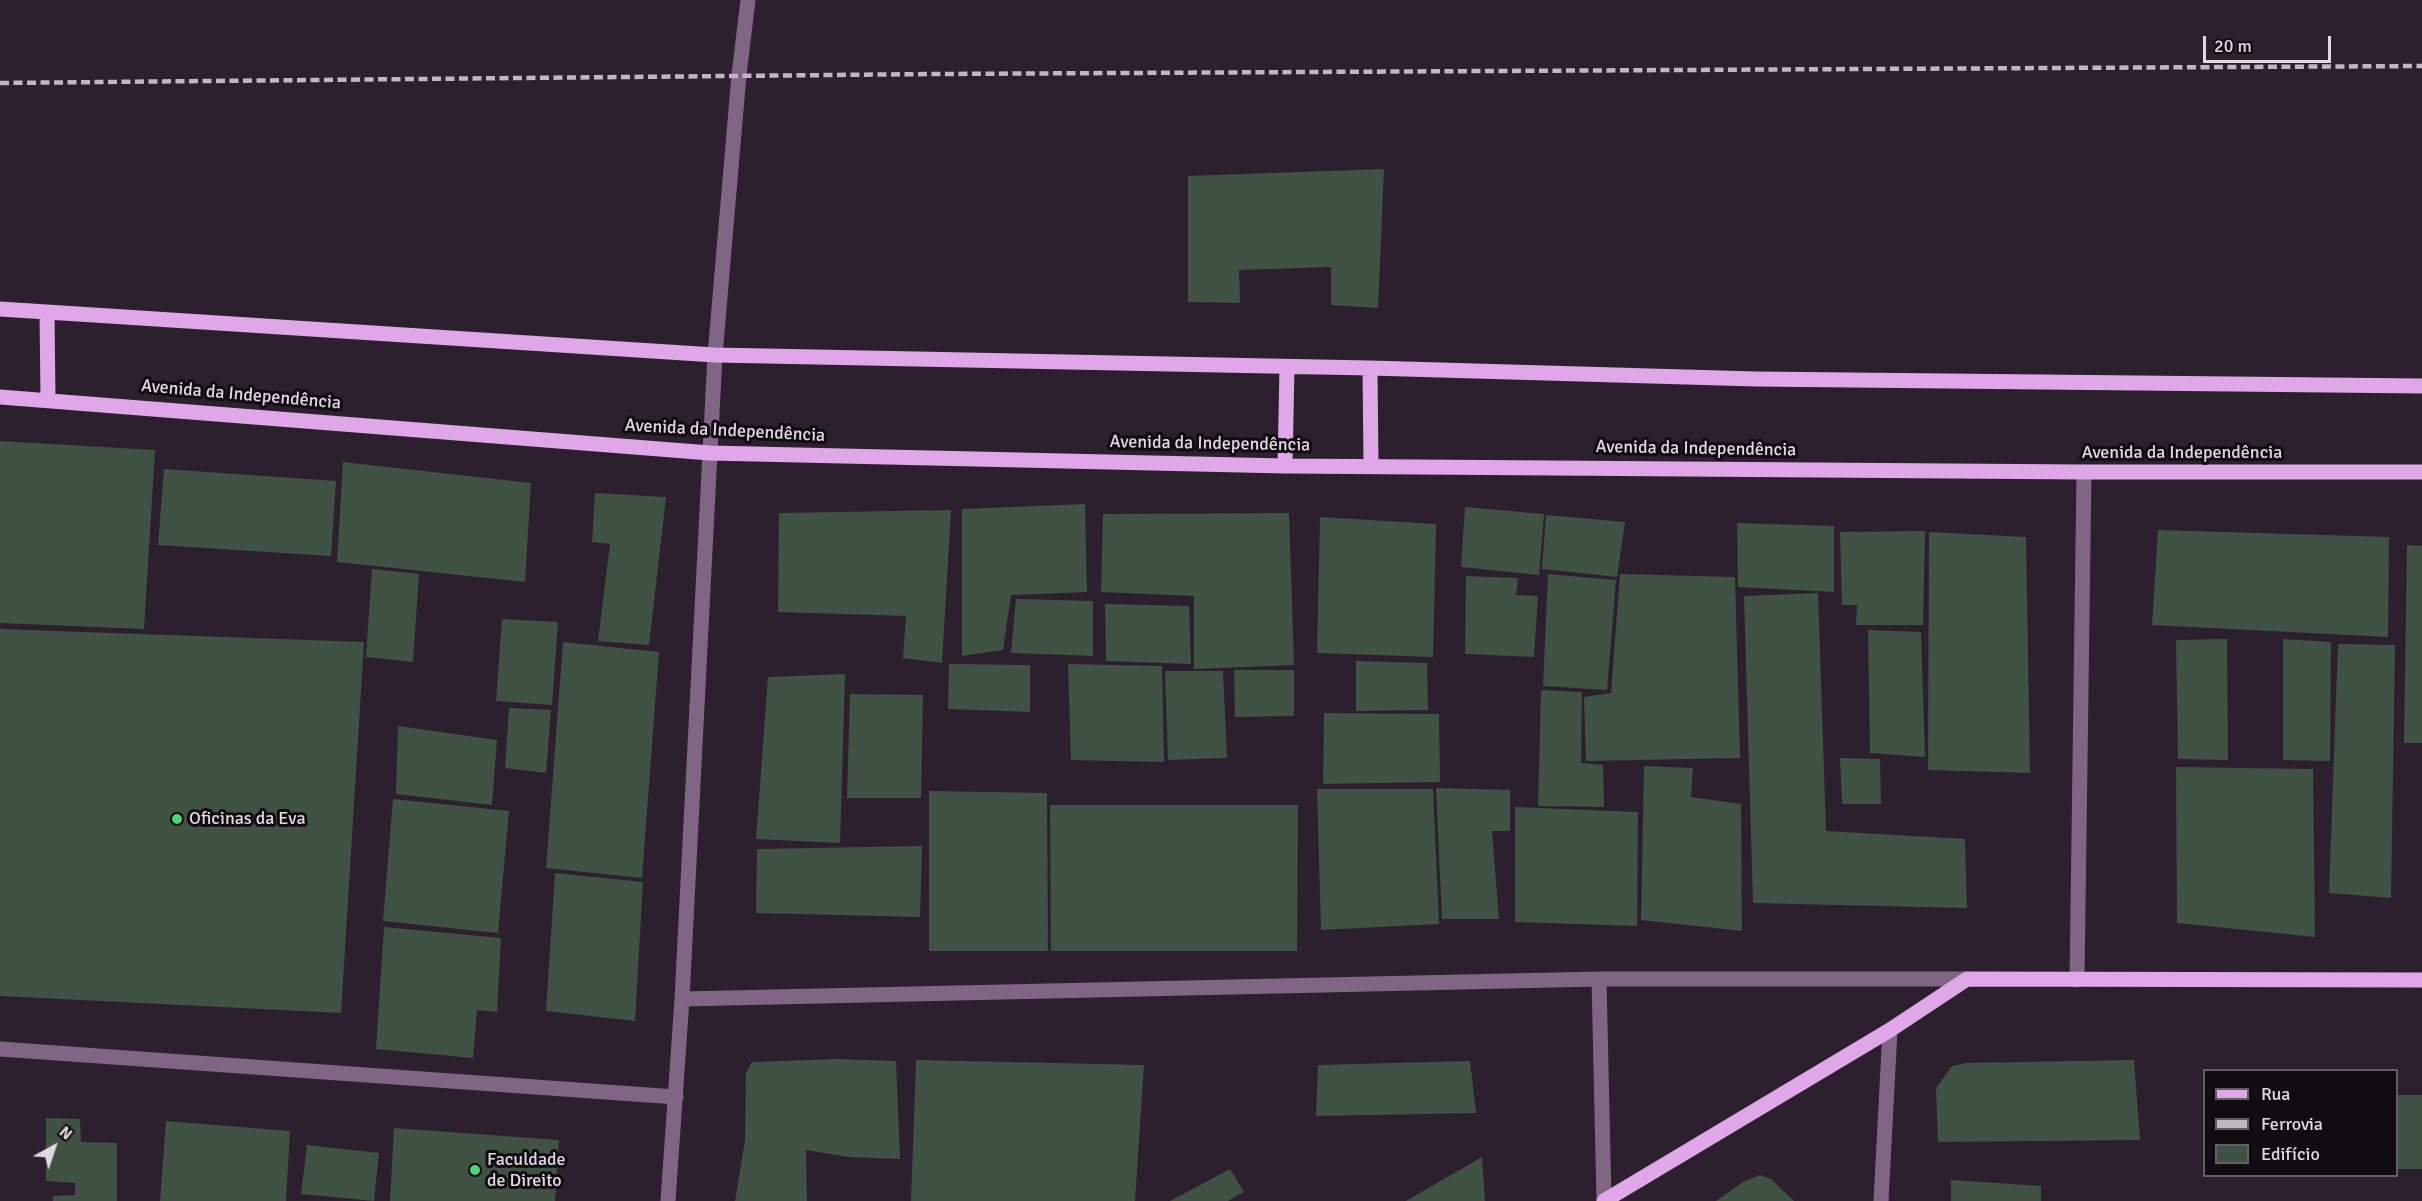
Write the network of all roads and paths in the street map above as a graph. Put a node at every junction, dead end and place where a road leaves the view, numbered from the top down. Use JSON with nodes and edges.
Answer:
{"nodes":[{"id":1,"x":748,"y":0,"type":"edge"},
{"id":2,"x":0,"y":309,"type":"edge"},
{"id":3,"x":47,"y":312,"type":"junction"},
{"id":4,"x":715,"y":355,"type":"junction"},
{"id":5,"x":1287,"y":367,"type":"junction"},
{"id":6,"x":1370,"y":368,"type":"junction"},
{"id":7,"x":2422,"y":386,"type":"edge"},
{"id":8,"x":0,"y":397,"type":"edge"},
{"id":9,"x":48,"y":399,"type":"junction"},
{"id":10,"x":710,"y":453,"type":"junction"},
{"id":11,"x":1285,"y":466,"type":"junction"},
{"id":12,"x":1371,"y":466,"type":"junction"},
{"id":13,"x":2084,"y":472,"type":"junction"},
{"id":14,"x":2422,"y":472,"type":"edge"},
{"id":15,"x":1599,"y":979,"type":"junction"},
{"id":16,"x":1967,"y":979,"type":"junction"},
{"id":17,"x":2077,"y":980,"type":"junction"},
{"id":18,"x":2422,"y":980,"type":"edge"},
{"id":19,"x":682,"y":999,"type":"junction"},
{"id":20,"x":1890,"y":1030,"type":"junction"},
{"id":21,"x":0,"y":1049,"type":"edge"},
{"id":22,"x":676,"y":1097,"type":"junction"},
{"id":23,"x":668,"y":1201,"type":"edge"},
{"id":24,"x":1604,"y":1201,"type":"edge"},
{"id":25,"x":1881,"y":1201,"type":"edge"}],
"edges":[{"from":1,"to":4,"type":"street"},
{"from":2,"to":3,"type":"main road"},
{"from":3,"to":4,"type":"main road"},
{"from":3,"to":9,"type":"main road"},
{"from":4,"to":5,"type":"main road"},
{"from":4,"to":10,"type":"street"},
{"from":5,"to":6,"type":"main road"},
{"from":5,"to":11,"type":"main road"},
{"from":6,"to":7,"type":"main road"},
{"from":6,"to":12,"type":"main road"},
{"from":8,"to":9,"type":"main road","name":"Avenida da Independência"},
{"from":9,"to":10,"type":"main road","name":"Avenida da Independência"},
{"from":10,"to":11,"type":"main road","name":"Avenida da Independência"},
{"from":10,"to":19,"type":"street"},
{"from":11,"to":12,"type":"main road","name":"Avenida da Independência"},
{"from":12,"to":13,"type":"main road","name":"Avenida da Independência"},
{"from":13,"to":14,"type":"main road","name":"Avenida da Independência"},
{"from":13,"to":17,"type":"street"},
{"from":15,"to":16,"type":"street"},
{"from":15,"to":19,"type":"street"},
{"from":15,"to":24,"type":"street"},
{"from":16,"to":17,"type":"main road"},
{"from":16,"to":20,"type":"main road"},
{"from":17,"to":18,"type":"main road"},
{"from":19,"to":22,"type":"street"},
{"from":20,"to":24,"type":"main road"},
{"from":20,"to":25,"type":"street"},
{"from":21,"to":22,"type":"street"},
{"from":22,"to":23,"type":"street"}]}
